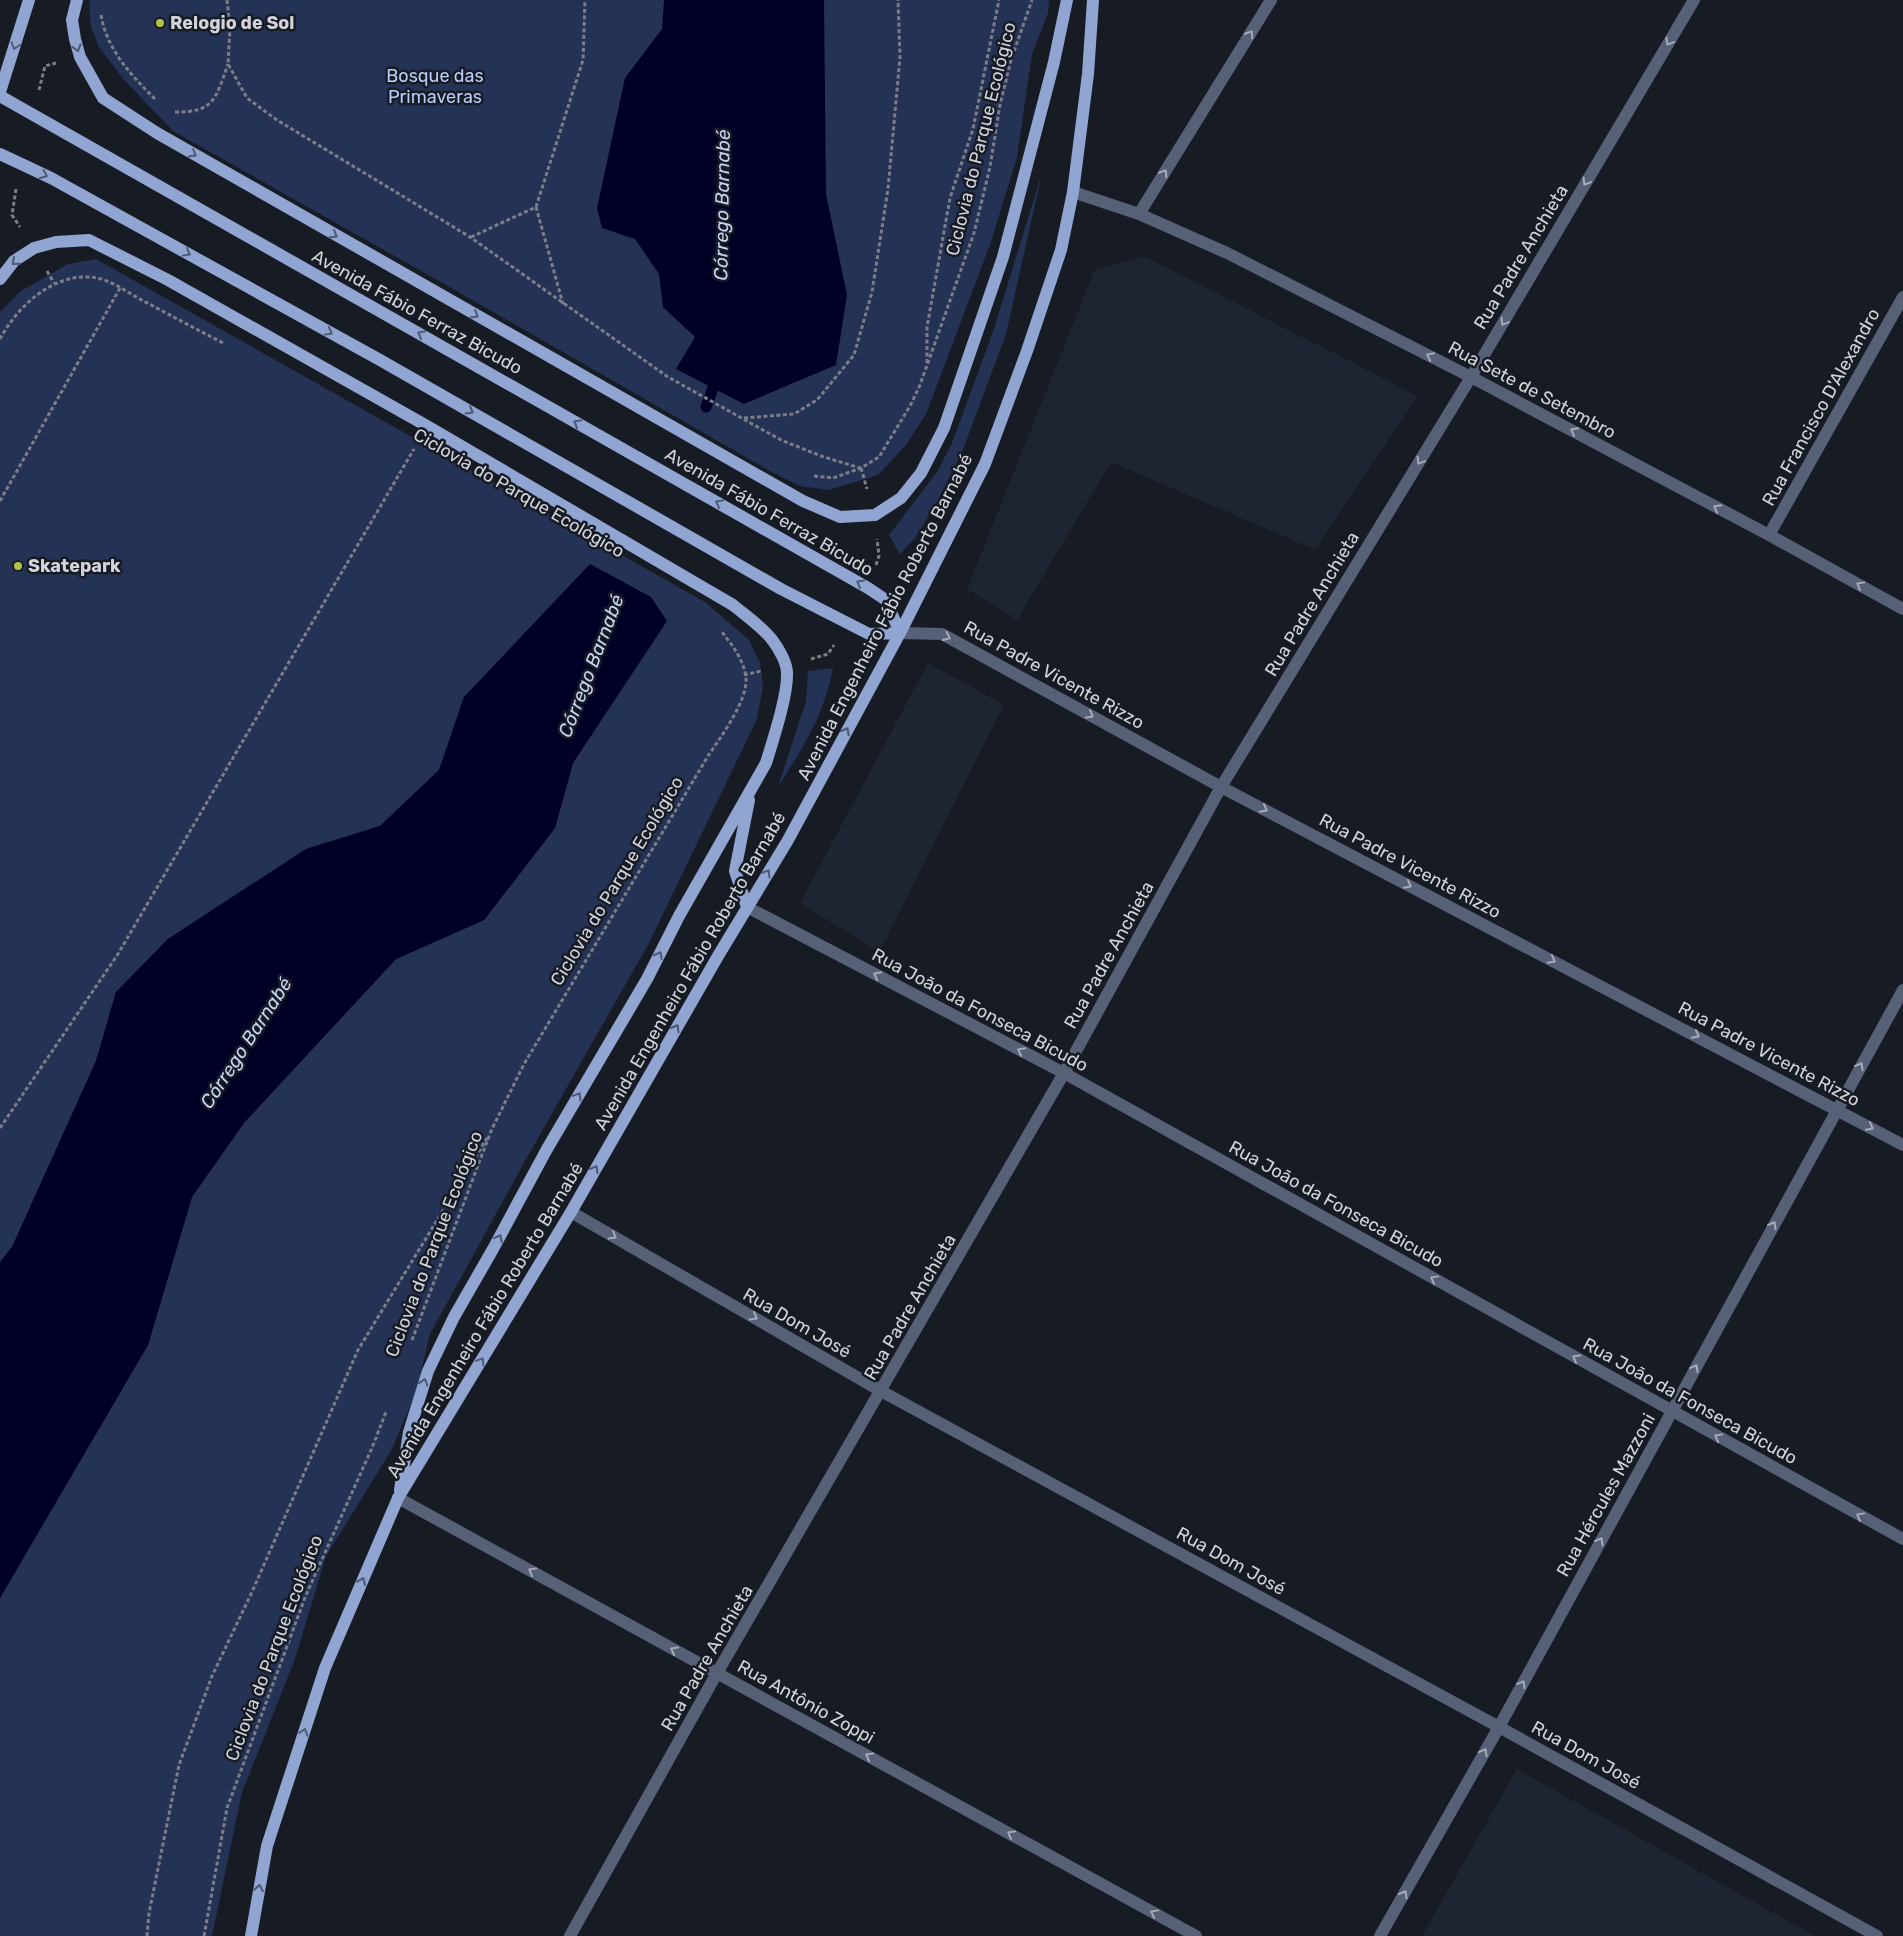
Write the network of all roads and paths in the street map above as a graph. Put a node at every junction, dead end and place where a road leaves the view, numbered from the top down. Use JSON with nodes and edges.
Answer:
{"nodes":[{"id":1,"x":29,"y":0,"type":"edge"},
{"id":2,"x":77,"y":0,"type":"edge"},
{"id":3,"x":226,"y":0,"type":"edge"},
{"id":4,"x":585,"y":0,"type":"edge"},
{"id":5,"x":898,"y":0,"type":"edge"},
{"id":6,"x":999,"y":0,"type":"edge"},
{"id":7,"x":1032,"y":0,"type":"edge"},
{"id":8,"x":1066,"y":0,"type":"edge"},
{"id":9,"x":1093,"y":0,"type":"edge"},
{"id":10,"x":1271,"y":0,"type":"edge"},
{"id":11,"x":1694,"y":0,"type":"edge"},
{"id":12,"x":102,"y":8,"type":"dead end"},
{"id":13,"x":228,"y":64,"type":"junction"},
{"id":14,"x":0,"y":92,"type":"edge"},
{"id":15,"x":0,"y":96,"type":"edge"},
{"id":16,"x":158,"y":101,"type":"dead end"},
{"id":17,"x":178,"y":117,"type":"dead end"},
{"id":18,"x":0,"y":154,"type":"edge"},
{"id":19,"x":1073,"y":192,"type":"junction"},
{"id":20,"x":536,"y":206,"type":"junction"},
{"id":21,"x":1139,"y":214,"type":"junction"},
{"id":22,"x":470,"y":238,"type":"junction"},
{"id":23,"x":0,"y":279,"type":"edge"},
{"id":24,"x":120,"y":288,"type":"junction"},
{"id":25,"x":1903,"y":296,"type":"edge"},
{"id":26,"x":563,"y":304,"type":"junction"},
{"id":27,"x":0,"y":339,"type":"edge"},
{"id":28,"x":230,"y":348,"type":"dead end"},
{"id":29,"x":927,"y":366,"type":"junction"},
{"id":30,"x":1471,"y":376,"type":"junction"},
{"id":31,"x":743,"y":418,"type":"junction"},
{"id":32,"x":406,"y":444,"type":"dead end"},
{"id":33,"x":414,"y":449,"type":"junction"},
{"id":34,"x":422,"y":454,"type":"dead end"},
{"id":35,"x":0,"y":501,"type":"edge"},
{"id":36,"x":1769,"y":535,"type":"junction"},
{"id":37,"x":1903,"y":609,"type":"edge"},
{"id":38,"x":716,"y":626,"type":"dead end"},
{"id":39,"x":900,"y":633,"type":"junction"},
{"id":40,"x":1220,"y":787,"type":"junction"},
{"id":41,"x":752,"y":789,"type":"junction"},
{"id":42,"x":747,"y":907,"type":"junction"},
{"id":43,"x":1903,"y":990,"type":"edge"},
{"id":44,"x":1064,"y":1074,"type":"junction"},
{"id":45,"x":1836,"y":1109,"type":"junction"},
{"id":46,"x":0,"y":1128,"type":"edge"},
{"id":47,"x":492,"y":1131,"type":"junction"},
{"id":48,"x":1903,"y":1145,"type":"edge"},
{"id":49,"x":571,"y":1212,"type":"junction"},
{"id":50,"x":409,"y":1347,"type":"dead end"},
{"id":51,"x":881,"y":1391,"type":"junction"},
{"id":52,"x":1672,"y":1411,"type":"junction"},
{"id":53,"x":386,"y":1412,"type":"dead end"},
{"id":54,"x":398,"y":1498,"type":"junction"},
{"id":55,"x":1903,"y":1539,"type":"edge"},
{"id":56,"x":717,"y":1673,"type":"junction"},
{"id":57,"x":1499,"y":1727,"type":"junction"},
{"id":58,"x":147,"y":1936,"type":"edge"},
{"id":59,"x":204,"y":1936,"type":"edge"},
{"id":60,"x":251,"y":1936,"type":"edge"},
{"id":61,"x":570,"y":1936,"type":"edge"},
{"id":62,"x":1196,"y":1936,"type":"edge"},
{"id":63,"x":1380,"y":1936,"type":"edge"},
{"id":64,"x":1877,"y":1936,"type":"edge"}],
"edges":[{"from":1,"to":14,"type":"main road","one_way":true},
{"from":2,"to":8,"type":"main road","one_way":true},
{"from":3,"to":13,"type":"path"},
{"from":4,"to":20,"type":"path"},
{"from":5,"to":31,"type":"path"},
{"from":6,"to":29,"type":"path"},
{"from":7,"to":29,"type":"path","name":"Ciclovia do Parque Ecológico"},
{"from":9,"to":19,"type":"main road","name":"Avenida Engenheiro Fábio Roberto Barnabé"},
{"from":21,"to":10,"type":"street","one_way":true},
{"from":11,"to":30,"type":"street","name":"Rua Padre Anchieta","one_way":true},
{"from":12,"to":16,"type":"path"},
{"from":13,"to":17,"type":"path"},
{"from":13,"to":22,"type":"path"},
{"from":39,"to":15,"type":"main road","name":"Avenida Fábio Ferraz Bicudo","one_way":true},
{"from":18,"to":39,"type":"main road","one_way":true},
{"from":19,"to":21,"type":"street","name":"Rua Sete de Setembro"},
{"from":19,"to":39,"type":"main road","name":"Avenida Engenheiro Fábio Roberto Barnabé"},
{"from":20,"to":22,"type":"path"},
{"from":20,"to":26,"type":"path"},
{"from":30,"to":21,"type":"street","name":"Rua Sete de Setembro","one_way":true},
{"from":22,"to":26,"type":"path"},
{"from":41,"to":23,"type":"main road","one_way":true},
{"from":24,"to":27,"type":"path"},
{"from":24,"to":28,"type":"path"},
{"from":24,"to":35,"type":"path"},
{"from":25,"to":36,"type":"street","name":"Rua Francisco D'Alexandro"},
{"from":26,"to":31,"type":"path"},
{"from":29,"to":31,"type":"path","name":"Ciclovia do Parque Ecológico"},
{"from":36,"to":30,"type":"street","name":"Rua Sete de Setembro","one_way":true},
{"from":30,"to":40,"type":"street","name":"Rua Padre Anchieta","one_way":true},
{"from":32,"to":33,"type":"path","name":"Ciclovia do Parque Ecológico"},
{"from":33,"to":34,"type":"path","name":"Ciclovia do Parque Ecológico"},
{"from":33,"to":46,"type":"path"},
{"from":37,"to":36,"type":"street","name":"Rua Sete de Setembro","one_way":true},
{"from":38,"to":47,"type":"path","name":"Ciclovia do Parque Ecológico"},
{"from":39,"to":40,"type":"street","name":"Rua Padre Vicente Rizzo","one_way":true},
{"from":42,"to":39,"type":"main road","name":"Avenida Engenheiro Fábio Roberto Barnabé","one_way":true},
{"from":40,"to":44,"type":"street","name":"Rua Padre Anchieta"},
{"from":40,"to":45,"type":"street","name":"Rua Padre Vicente Rizzo","one_way":true},
{"from":41,"to":42,"type":"main road"},
{"from":54,"to":41,"type":"main road","one_way":true},
{"from":44,"to":42,"type":"street","name":"Rua João da Fonseca Bicudo","one_way":true},
{"from":49,"to":42,"type":"main road","name":"Avenida Engenheiro Fábio Roberto Barnabé","one_way":true},
{"from":45,"to":43,"type":"street","name":"Rua Hércules Mazzoni","one_way":true},
{"from":44,"to":51,"type":"street","name":"Rua Padre Anchieta"},
{"from":52,"to":44,"type":"street","name":"Rua João da Fonseca Bicudo","one_way":true},
{"from":45,"to":48,"type":"street","name":"Rua Padre Vicente Rizzo","one_way":true},
{"from":52,"to":45,"type":"street","name":"Rua Hércules Mazzoni","one_way":true},
{"from":47,"to":50,"type":"path","name":"Ciclovia do Parque Ecológico"},
{"from":47,"to":58,"type":"path"},
{"from":49,"to":51,"type":"street","name":"Rua Dom José","one_way":true},
{"from":54,"to":49,"type":"main road","name":"Avenida Engenheiro Fábio Roberto Barnabé","one_way":true},
{"from":51,"to":56,"type":"street","name":"Rua Padre Anchieta"},
{"from":51,"to":57,"type":"street","name":"Rua Dom José"},
{"from":55,"to":52,"type":"street","name":"Rua João da Fonseca Bicudo","one_way":true},
{"from":57,"to":52,"type":"street","name":"Rua Hércules Mazzoni","one_way":true},
{"from":53,"to":59,"type":"path","name":"Ciclovia do Parque Ecológico"},
{"from":56,"to":54,"type":"street","name":"Rua Antônio Zoppi","one_way":true},
{"from":60,"to":54,"type":"main road","name":"Avenida Engenheiro Fábio Roberto Barnabé","one_way":true},
{"from":56,"to":61,"type":"street","name":"Rua Padre Anchieta"},
{"from":62,"to":56,"type":"street","name":"Rua Antônio Zoppi","one_way":true},
{"from":63,"to":57,"type":"street","name":"Rua Hércules Mazzoni","one_way":true},
{"from":57,"to":64,"type":"street","name":"Rua Dom José"}]}
